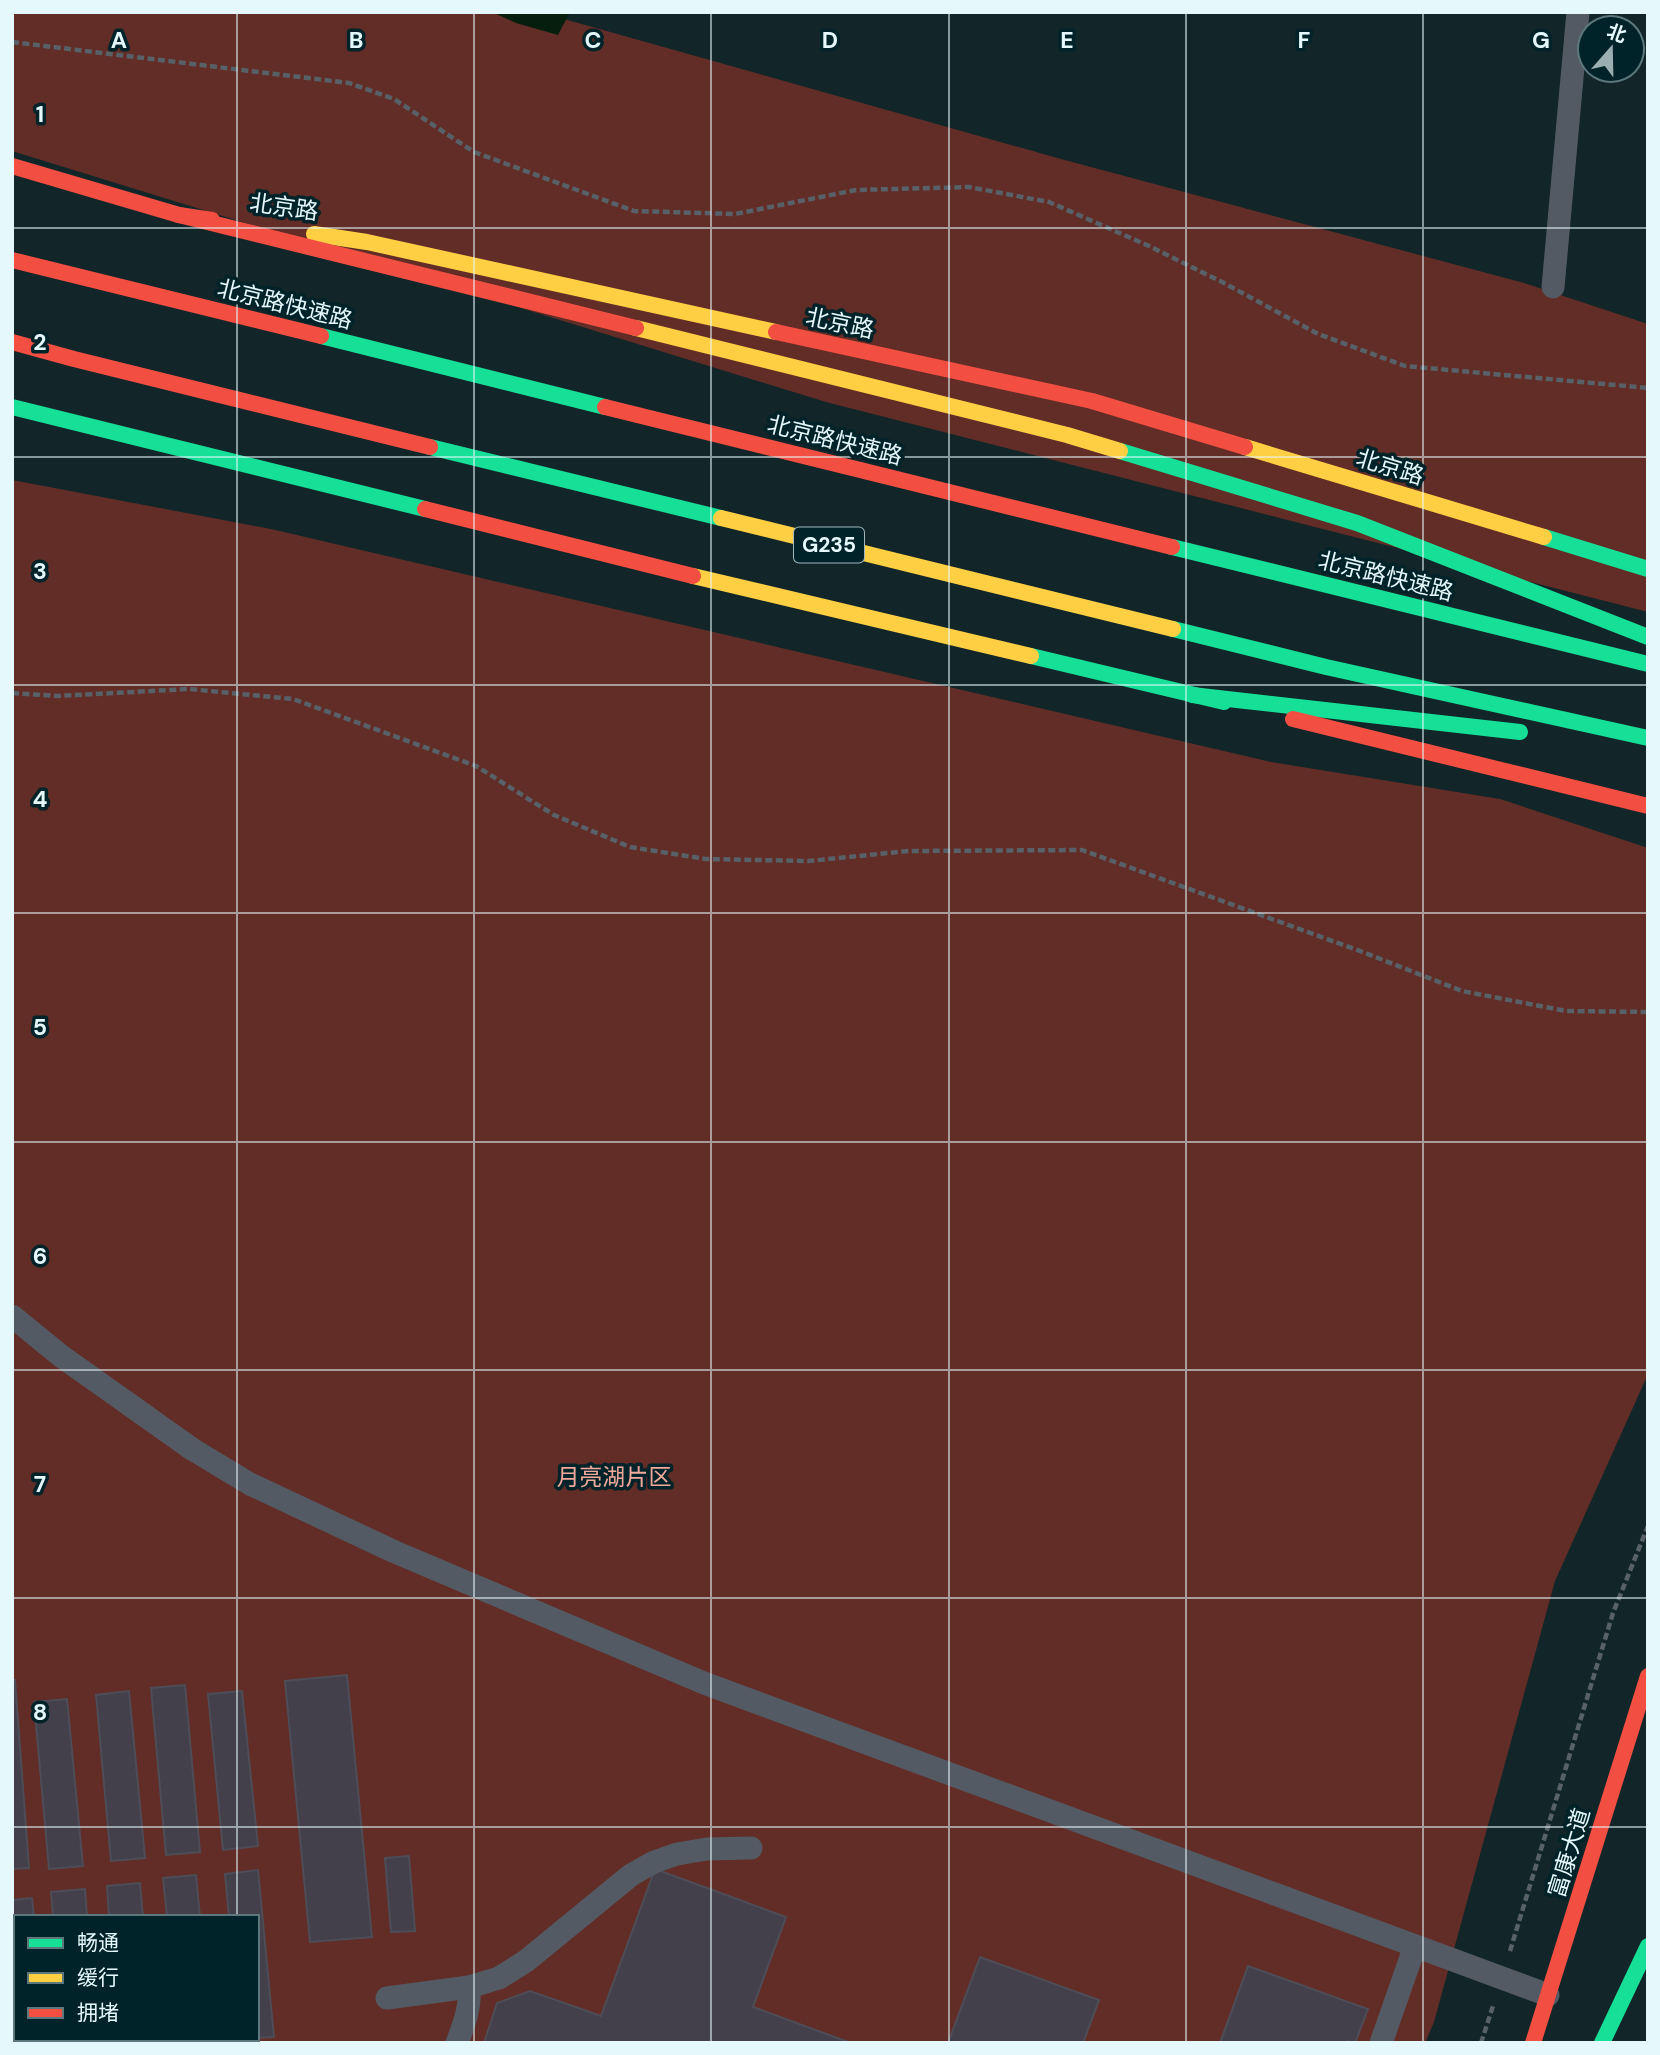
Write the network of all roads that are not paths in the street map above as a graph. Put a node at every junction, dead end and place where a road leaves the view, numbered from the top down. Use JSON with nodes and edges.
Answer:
{"nodes":[{"id":1,"x":1578,"y":12,"type":"edge"},
{"id":2,"x":12,"y":166,"type":"edge"},
{"id":3,"x":179,"y":215,"type":"junction"},
{"id":4,"x":12,"y":260,"type":"edge"},
{"id":5,"x":1553,"y":287,"type":"dead end"},
{"id":6,"x":12,"y":342,"type":"edge"},
{"id":7,"x":12,"y":407,"type":"edge"},
{"id":8,"x":1648,"y":569,"type":"edge"},
{"id":9,"x":1648,"y":637,"type":"edge"},
{"id":10,"x":1648,"y":664,"type":"edge"},
{"id":11,"x":1192,"y":695,"type":"junction"},
{"id":12,"x":1537,"y":734,"type":"dead end"},
{"id":13,"x":1579,"y":738,"type":"dead end"},
{"id":14,"x":1648,"y":738,"type":"edge"},
{"id":15,"x":1648,"y":746,"type":"edge"},
{"id":16,"x":1648,"y":806,"type":"edge"},
{"id":17,"x":12,"y":1316,"type":"edge"},
{"id":18,"x":1648,"y":1676,"type":"edge"},
{"id":19,"x":751,"y":1848,"type":"dead end"},
{"id":20,"x":1648,"y":1945,"type":"edge"},
{"id":21,"x":1415,"y":1946,"type":"junction"},
{"id":22,"x":469,"y":1987,"type":"junction"},
{"id":23,"x":1548,"y":1995,"type":"junction"},
{"id":24,"x":387,"y":1998,"type":"dead end"},
{"id":25,"x":457,"y":2043,"type":"edge"},
{"id":26,"x":1381,"y":2043,"type":"edge"},
{"id":27,"x":1533,"y":2043,"type":"edge"},
{"id":28,"x":1602,"y":2043,"type":"edge"}],
"edges":[{"from":1,"to":5,"type":"lane"},
{"from":2,"to":3,"type":"main road","name":"北京路"},
{"from":3,"to":8,"type":"main road","name":"北京路"},
{"from":3,"to":9,"type":"main road"},
{"from":4,"to":10,"type":"main road","name":"北京路快速路"},
{"from":6,"to":14,"type":"main road","number":"G235"},
{"from":7,"to":11,"type":"main road"},
{"from":11,"to":12,"type":"main road"},
{"from":11,"to":16,"type":"main road"},
{"from":13,"to":15,"type":"main road"},
{"from":17,"to":21,"type":"lane"},
{"from":18,"to":23,"type":"main road","name":"富康大道"},
{"from":19,"to":22,"type":"lane"},
{"from":20,"to":28,"type":"main road"},
{"from":21,"to":23,"type":"lane"},
{"from":21,"to":26,"type":"lane"},
{"from":22,"to":24,"type":"lane"},
{"from":22,"to":25,"type":"lane"},
{"from":23,"to":27,"type":"main road","name":"富康大道"}]}
